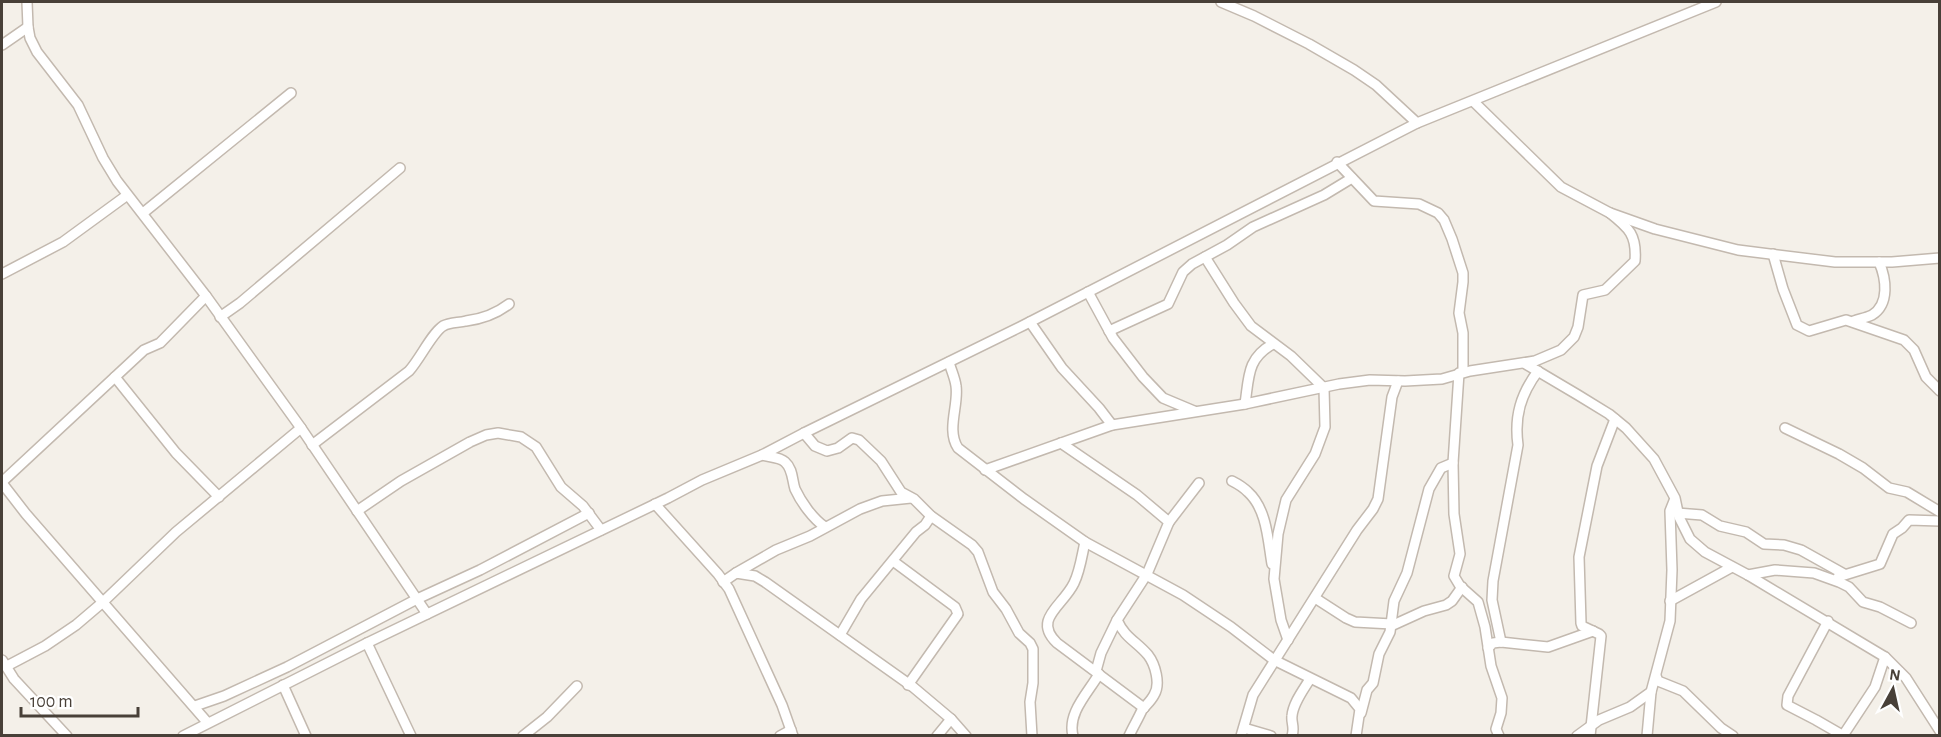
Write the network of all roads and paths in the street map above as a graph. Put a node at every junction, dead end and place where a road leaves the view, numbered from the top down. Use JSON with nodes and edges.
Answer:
{"nodes":[{"id":1,"x":27,"y":2,"type":"edge"},
{"id":2,"x":1221,"y":2,"type":"edge"},
{"id":3,"x":1716,"y":2,"type":"edge"},
{"id":4,"x":28,"y":27,"type":"junction"},
{"id":5,"x":2,"y":45,"type":"edge"},
{"id":6,"x":291,"y":93,"type":"dead end"},
{"id":7,"x":1474,"y":102,"type":"junction"},
{"id":8,"x":1416,"y":123,"type":"junction"},
{"id":9,"x":1337,"y":162,"type":"junction"},
{"id":10,"x":400,"y":168,"type":"dead end"},
{"id":11,"x":1352,"y":178,"type":"junction"},
{"id":12,"x":126,"y":196,"type":"junction"},
{"id":13,"x":143,"y":213,"type":"junction"},
{"id":14,"x":1610,"y":213,"type":"junction"},
{"id":15,"x":1773,"y":254,"type":"junction"},
{"id":16,"x":1205,"y":257,"type":"junction"},
{"id":17,"x":1940,"y":258,"type":"edge"},
{"id":18,"x":1879,"y":262,"type":"junction"},
{"id":19,"x":2,"y":274,"type":"edge"},
{"id":20,"x":1088,"y":292,"type":"junction"},
{"id":21,"x":206,"y":296,"type":"junction"},
{"id":22,"x":509,"y":304,"type":"dead end"},
{"id":23,"x":220,"y":317,"type":"junction"},
{"id":24,"x":1854,"y":321,"type":"junction"},
{"id":25,"x":1030,"y":322,"type":"junction"},
{"id":26,"x":1109,"y":331,"type":"junction"},
{"id":27,"x":1273,"y":344,"type":"junction"},
{"id":28,"x":949,"y":362,"type":"junction"},
{"id":29,"x":1524,"y":363,"type":"junction"},
{"id":30,"x":1538,"y":371,"type":"junction"},
{"id":31,"x":1461,"y":373,"type":"junction"},
{"id":32,"x":115,"y":377,"type":"junction"},
{"id":33,"x":1375,"y":380,"type":"junction"},
{"id":34,"x":1398,"y":381,"type":"junction"},
{"id":35,"x":1324,"y":388,"type":"junction"},
{"id":36,"x":1940,"y":391,"type":"edge"},
{"id":37,"x":1392,"y":397,"type":"junction"},
{"id":38,"x":1245,"y":404,"type":"junction"},
{"id":39,"x":1194,"y":411,"type":"junction"},
{"id":40,"x":1615,"y":419,"type":"junction"},
{"id":41,"x":1112,"y":425,"type":"junction"},
{"id":42,"x":300,"y":428,"type":"junction"},
{"id":43,"x":1785,"y":428,"type":"dead end"},
{"id":44,"x":804,"y":433,"type":"junction"},
{"id":45,"x":1062,"y":443,"type":"junction"},
{"id":46,"x":312,"y":445,"type":"junction"},
{"id":47,"x":762,"y":455,"type":"junction"},
{"id":48,"x":1453,"y":463,"type":"junction"},
{"id":49,"x":986,"y":470,"type":"junction"},
{"id":50,"x":1232,"y":481,"type":"dead end"},
{"id":51,"x":2,"y":483,"type":"edge"},
{"id":52,"x":1199,"y":483,"type":"dead end"},
{"id":53,"x":219,"y":497,"type":"junction"},
{"id":54,"x":914,"y":498,"type":"junction"},
{"id":55,"x":1675,"y":498,"type":"junction"},
{"id":56,"x":655,"y":504,"type":"junction"},
{"id":57,"x":357,"y":511,"type":"junction"},
{"id":58,"x":1940,"y":512,"type":"edge"},
{"id":59,"x":589,"y":513,"type":"junction"},
{"id":60,"x":1677,"y":513,"type":"junction"},
{"id":61,"x":931,"y":516,"type":"junction"},
{"id":62,"x":1940,"y":521,"type":"edge"},
{"id":63,"x":1169,"y":522,"type":"junction"},
{"id":64,"x":825,"y":527,"type":"junction"},
{"id":65,"x":601,"y":530,"type":"junction"},
{"id":66,"x":1085,"y":542,"type":"junction"},
{"id":67,"x":893,"y":561,"type":"junction"},
{"id":68,"x":1732,"y":567,"type":"junction"},
{"id":69,"x":736,"y":573,"type":"junction"},
{"id":70,"x":1147,"y":574,"type":"junction"},
{"id":71,"x":1844,"y":574,"type":"junction"},
{"id":72,"x":1748,"y":575,"type":"junction"},
{"id":73,"x":1274,"y":579,"type":"junction"},
{"id":74,"x":1833,"y":579,"type":"junction"},
{"id":75,"x":723,"y":582,"type":"junction"},
{"id":76,"x":1462,"y":587,"type":"junction"},
{"id":77,"x":1315,"y":598,"type":"junction"},
{"id":78,"x":417,"y":599,"type":"junction"},
{"id":79,"x":1670,"y":601,"type":"junction"},
{"id":80,"x":103,"y":602,"type":"junction"},
{"id":81,"x":427,"y":614,"type":"junction"},
{"id":82,"x":1117,"y":620,"type":"junction"},
{"id":83,"x":1828,"y":621,"type":"junction"},
{"id":84,"x":1911,"y":624,"type":"dead end"},
{"id":85,"x":1392,"y":625,"type":"junction"},
{"id":86,"x":1593,"y":631,"type":"junction"},
{"id":87,"x":840,"y":635,"type":"junction"},
{"id":88,"x":1288,"y":640,"type":"junction"},
{"id":89,"x":1501,"y":642,"type":"junction"},
{"id":90,"x":367,"y":643,"type":"junction"},
{"id":91,"x":1488,"y":648,"type":"junction"},
{"id":92,"x":1885,"y":657,"type":"junction"},
{"id":93,"x":1274,"y":660,"type":"junction"},
{"id":94,"x":4,"y":663,"type":"edge"},
{"id":95,"x":1097,"y":673,"type":"junction"},
{"id":96,"x":1656,"y":676,"type":"junction"},
{"id":97,"x":1310,"y":679,"type":"junction"},
{"id":98,"x":283,"y":685,"type":"junction"},
{"id":99,"x":908,"y":685,"type":"junction"},
{"id":100,"x":577,"y":686,"type":"dead end"},
{"id":101,"x":1651,"y":692,"type":"junction"},
{"id":102,"x":195,"y":706,"type":"junction"},
{"id":103,"x":1143,"y":708,"type":"junction"},
{"id":104,"x":1361,"y":713,"type":"junction"},
{"id":105,"x":951,"y":719,"type":"junction"},
{"id":106,"x":207,"y":722,"type":"junction"},
{"id":107,"x":1590,"y":731,"type":"edge"},
{"id":108,"x":1940,"y":731,"type":"edge"},
{"id":109,"x":200,"y":732,"type":"edge"},
{"id":110,"x":1242,"y":732,"type":"edge"},
{"id":111,"x":792,"y":733,"type":"edge"},
{"id":112,"x":67,"y":735,"type":"edge"},
{"id":113,"x":183,"y":735,"type":"edge"},
{"id":114,"x":306,"y":735,"type":"edge"},
{"id":115,"x":411,"y":735,"type":"edge"},
{"id":116,"x":523,"y":735,"type":"edge"},
{"id":117,"x":780,"y":735,"type":"edge"},
{"id":118,"x":937,"y":735,"type":"edge"},
{"id":119,"x":966,"y":735,"type":"edge"},
{"id":120,"x":1032,"y":735,"type":"edge"},
{"id":121,"x":1072,"y":735,"type":"edge"},
{"id":122,"x":1129,"y":735,"type":"edge"},
{"id":123,"x":1271,"y":735,"type":"edge"},
{"id":124,"x":1292,"y":735,"type":"edge"},
{"id":125,"x":1358,"y":735,"type":"edge"},
{"id":126,"x":1499,"y":735,"type":"edge"},
{"id":127,"x":1577,"y":735,"type":"edge"},
{"id":128,"x":1647,"y":735,"type":"edge"},
{"id":129,"x":1732,"y":735,"type":"edge"}],
"edges":[{"from":1,"to":4,"type":"street"},
{"from":2,"to":8,"type":"street"},
{"from":3,"to":7,"type":"street"},
{"from":4,"to":5,"type":"street"},
{"from":4,"to":12,"type":"street"},
{"from":6,"to":13,"type":"street"},
{"from":7,"to":8,"type":"street"},
{"from":7,"to":14,"type":"street"},
{"from":8,"to":9,"type":"street"},
{"from":9,"to":11,"type":"street"},
{"from":9,"to":20,"type":"street"},
{"from":10,"to":23,"type":"street"},
{"from":11,"to":16,"type":"street"},
{"from":11,"to":31,"type":"street"},
{"from":12,"to":13,"type":"street"},
{"from":12,"to":19,"type":"street"},
{"from":13,"to":21,"type":"street"},
{"from":14,"to":15,"type":"street"},
{"from":14,"to":29,"type":"street"},
{"from":15,"to":18,"type":"street"},
{"from":15,"to":24,"type":"street"},
{"from":16,"to":26,"type":"street"},
{"from":16,"to":27,"type":"street"},
{"from":17,"to":18,"type":"street"},
{"from":18,"to":24,"type":"street"},
{"from":20,"to":25,"type":"street"},
{"from":20,"to":26,"type":"street"},
{"from":21,"to":23,"type":"street"},
{"from":21,"to":32,"type":"street"},
{"from":22,"to":46,"type":"street"},
{"from":23,"to":42,"type":"street"},
{"from":24,"to":36,"type":"street"},
{"from":25,"to":28,"type":"street"},
{"from":25,"to":41,"type":"street"},
{"from":26,"to":39,"type":"street"},
{"from":27,"to":35,"type":"street"},
{"from":27,"to":38,"type":"street"},
{"from":28,"to":44,"type":"street"},
{"from":28,"to":49,"type":"street"},
{"from":29,"to":30,"type":"street"},
{"from":29,"to":31,"type":"street"},
{"from":30,"to":40,"type":"street"},
{"from":30,"to":89,"type":"street"},
{"from":31,"to":34,"type":"street"},
{"from":31,"to":48,"type":"street"},
{"from":32,"to":51,"type":"street"},
{"from":32,"to":53,"type":"street"},
{"from":33,"to":34,"type":"street"},
{"from":33,"to":35,"type":"street"},
{"from":33,"to":37,"type":"street"},
{"from":34,"to":37,"type":"street"},
{"from":35,"to":38,"type":"street"},
{"from":35,"to":73,"type":"street"},
{"from":37,"to":77,"type":"street"},
{"from":38,"to":39,"type":"street"},
{"from":39,"to":41,"type":"street"},
{"from":40,"to":55,"type":"street"},
{"from":40,"to":86,"type":"street"},
{"from":41,"to":45,"type":"street"},
{"from":42,"to":46,"type":"street"},
{"from":42,"to":53,"type":"street"},
{"from":43,"to":58,"type":"street"},
{"from":44,"to":47,"type":"street"},
{"from":44,"to":54,"type":"street"},
{"from":45,"to":49,"type":"street"},
{"from":45,"to":63,"type":"street"},
{"from":46,"to":57,"type":"street"},
{"from":47,"to":56,"type":"street"},
{"from":47,"to":64,"type":"street"},
{"from":48,"to":76,"type":"street"},
{"from":48,"to":85,"type":"street"},
{"from":49,"to":66,"type":"street"},
{"from":50,"to":73,"type":"street"},
{"from":51,"to":80,"type":"street"},
{"from":52,"to":63,"type":"street"},
{"from":53,"to":80,"type":"street"},
{"from":54,"to":61,"type":"street"},
{"from":54,"to":64,"type":"street"},
{"from":55,"to":60,"type":"street"},
{"from":55,"to":79,"type":"street"},
{"from":56,"to":65,"type":"street"},
{"from":56,"to":75,"type":"street"},
{"from":57,"to":59,"type":"street"},
{"from":57,"to":78,"type":"street"},
{"from":59,"to":65,"type":"street"},
{"from":59,"to":78,"type":"street"},
{"from":60,"to":68,"type":"street"},
{"from":60,"to":71,"type":"street"},
{"from":61,"to":67,"type":"street"},
{"from":61,"to":120,"type":"street"},
{"from":62,"to":71,"type":"street"},
{"from":63,"to":70,"type":"street"},
{"from":64,"to":69,"type":"street"},
{"from":65,"to":81,"type":"street"},
{"from":66,"to":70,"type":"street"},
{"from":66,"to":95,"type":"street"},
{"from":67,"to":87,"type":"street"},
{"from":67,"to":99,"type":"street"},
{"from":68,"to":72,"type":"street"},
{"from":68,"to":79,"type":"street"},
{"from":69,"to":75,"type":"street"},
{"from":69,"to":87,"type":"street"},
{"from":70,"to":82,"type":"street"},
{"from":70,"to":93,"type":"street"},
{"from":71,"to":74,"type":"street"},
{"from":72,"to":74,"type":"street"},
{"from":72,"to":83,"type":"street"},
{"from":73,"to":88,"type":"street"},
{"from":74,"to":84,"type":"street"},
{"from":75,"to":111,"type":"street"},
{"from":76,"to":85,"type":"street"},
{"from":76,"to":91,"type":"street"},
{"from":77,"to":85,"type":"street"},
{"from":77,"to":88,"type":"street"},
{"from":78,"to":81,"type":"street"},
{"from":78,"to":102,"type":"street"},
{"from":79,"to":96,"type":"street"},
{"from":80,"to":94,"type":"street"},
{"from":80,"to":102,"type":"street"},
{"from":81,"to":90,"type":"street"},
{"from":82,"to":95,"type":"street"},
{"from":82,"to":103,"type":"street"},
{"from":83,"to":92,"type":"street"},
{"from":83,"to":92,"type":"street"},
{"from":85,"to":104,"type":"street"},
{"from":86,"to":89,"type":"street"},
{"from":86,"to":107,"type":"street"},
{"from":87,"to":99,"type":"street"},
{"from":88,"to":93,"type":"street"},
{"from":89,"to":91,"type":"street"},
{"from":90,"to":98,"type":"street"},
{"from":90,"to":115,"type":"street"},
{"from":91,"to":126,"type":"street"},
{"from":92,"to":108,"type":"street"},
{"from":93,"to":97,"type":"street"},
{"from":93,"to":110,"type":"street"},
{"from":94,"to":112,"type":"street"},
{"from":95,"to":103,"type":"street"},
{"from":95,"to":121,"type":"street"},
{"from":96,"to":101,"type":"street"},
{"from":96,"to":129,"type":"street"},
{"from":97,"to":104,"type":"street"},
{"from":97,"to":124,"type":"street"},
{"from":98,"to":106,"type":"street"},
{"from":98,"to":114,"type":"street"},
{"from":99,"to":105,"type":"street"},
{"from":100,"to":116,"type":"street"},
{"from":101,"to":107,"type":"street"},
{"from":101,"to":128,"type":"street"},
{"from":102,"to":106,"type":"street"},
{"from":103,"to":122,"type":"street"},
{"from":104,"to":125,"type":"street"},
{"from":105,"to":118,"type":"street"},
{"from":105,"to":119,"type":"street"},
{"from":106,"to":109,"type":"street"},
{"from":107,"to":127,"type":"street"},
{"from":109,"to":113,"type":"street"},
{"from":110,"to":123,"type":"street"},
{"from":111,"to":117,"type":"street"}]}
